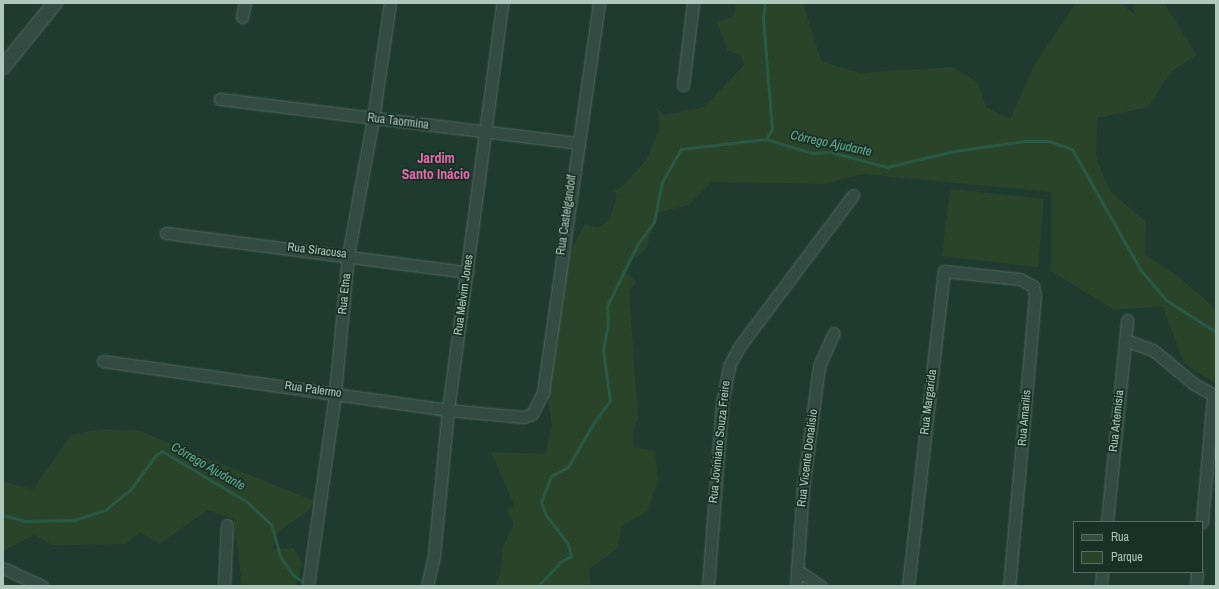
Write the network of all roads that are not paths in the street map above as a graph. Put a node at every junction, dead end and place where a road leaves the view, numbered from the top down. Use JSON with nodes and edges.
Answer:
{"nodes":[{"id":1,"x":55,"y":3,"type":"edge"},
{"id":2,"x":246,"y":3,"type":"edge"},
{"id":3,"x":390,"y":3,"type":"edge"},
{"id":4,"x":502,"y":3,"type":"edge"},
{"id":5,"x":599,"y":3,"type":"edge"},
{"id":6,"x":693,"y":3,"type":"edge"},
{"id":7,"x":242,"y":17,"type":"dead end"},
{"id":8,"x":3,"y":67,"type":"edge"},
{"id":9,"x":683,"y":84,"type":"dead end"},
{"id":10,"x":220,"y":99,"type":"dead end"},
{"id":11,"x":373,"y":119,"type":"junction"},
{"id":12,"x":486,"y":133,"type":"junction"},
{"id":13,"x":578,"y":142,"type":"junction"},
{"id":14,"x":853,"y":195,"type":"dead end"},
{"id":15,"x":166,"y":233,"type":"dead end"},
{"id":16,"x":348,"y":255,"type":"junction"},
{"id":17,"x":468,"y":272,"type":"junction"},
{"id":18,"x":998,"y":277,"type":"joint"},
{"id":19,"x":1127,"y":320,"type":"dead end"},
{"id":20,"x":834,"y":333,"type":"dead end"},
{"id":21,"x":1125,"y":340,"type":"junction"},
{"id":22,"x":103,"y":361,"type":"dead end"},
{"id":23,"x":335,"y":393,"type":"junction"},
{"id":24,"x":1215,"y":395,"type":"edge"},
{"id":25,"x":448,"y":410,"type":"junction"},
{"id":26,"x":523,"y":417,"type":"joint"},
{"id":27,"x":1107,"y":521,"type":"edge"},
{"id":28,"x":1202,"y":521,"type":"edge"},
{"id":29,"x":227,"y":525,"type":"dead end"},
{"id":30,"x":3,"y":568,"type":"edge"},
{"id":31,"x":797,"y":570,"type":"junction"},
{"id":32,"x":1102,"y":573,"type":"edge"},
{"id":33,"x":1197,"y":573,"type":"edge"},
{"id":34,"x":309,"y":581,"type":"edge"},
{"id":35,"x":42,"y":586,"type":"edge"},
{"id":36,"x":224,"y":586,"type":"edge"},
{"id":37,"x":427,"y":586,"type":"edge"},
{"id":38,"x":708,"y":586,"type":"edge"},
{"id":39,"x":796,"y":586,"type":"edge"},
{"id":40,"x":821,"y":586,"type":"edge"},
{"id":41,"x":908,"y":586,"type":"edge"},
{"id":42,"x":1009,"y":586,"type":"edge"},
{"id":43,"x":1101,"y":586,"type":"edge"},
{"id":44,"x":1196,"y":586,"type":"edge"}],
"edges":[{"from":1,"to":8,"type":"street"},
{"from":2,"to":7,"type":"street"},
{"from":3,"to":11,"type":"street","name":"Rua Etna"},
{"from":4,"to":12,"type":"street","name":"Rua Melvim Jones"},
{"from":5,"to":13,"type":"street","name":"Rua Castelgandolf"},
{"from":6,"to":9,"type":"street"},
{"from":10,"to":11,"type":"street","name":"Rua Taormina"},
{"from":11,"to":12,"type":"street","name":"Rua Taormina"},
{"from":11,"to":16,"type":"street","name":"Rua Etna"},
{"from":12,"to":13,"type":"street","name":"Rua Taormina"},
{"from":12,"to":17,"type":"street","name":"Rua Melvim Jones"},
{"from":13,"to":26,"type":"street","name":"Rua Castelgandolf"},
{"from":14,"to":38,"type":"street","name":"Rua Joviniano Souza Freire"},
{"from":15,"to":16,"type":"street","name":"Rua Siracusa"},
{"from":16,"to":17,"type":"street","name":"Rua Siracusa"},
{"from":16,"to":23,"type":"street","name":"Rua Etna"},
{"from":17,"to":25,"type":"street","name":"Rua Melvim Jones"},
{"from":18,"to":41,"type":"street","name":"Rua Margarida"},
{"from":18,"to":42,"type":"street","name":"Rua Amarilis"},
{"from":19,"to":21,"type":"street","name":"Rua Artemisia"},
{"from":20,"to":31,"type":"street","name":"Rua Vicente Donalisio"},
{"from":21,"to":24,"type":"street"},
{"from":21,"to":27,"type":"street","name":"Rua Artemisia"},
{"from":22,"to":23,"type":"street","name":"Rua Palermo"},
{"from":23,"to":25,"type":"street","name":"Rua Palermo"},
{"from":23,"to":34,"type":"street","name":"Rua Etna"},
{"from":24,"to":28,"type":"street"},
{"from":25,"to":26,"type":"street","name":"Rua Palermo"},
{"from":25,"to":37,"type":"street","name":"Rua Melvim Jones"},
{"from":29,"to":36,"type":"street"},
{"from":30,"to":35,"type":"street"},
{"from":31,"to":39,"type":"street","name":"Rua Vicente Donalisio"},
{"from":31,"to":40,"type":"street"},
{"from":32,"to":43,"type":"street"},
{"from":33,"to":44,"type":"street"}]}
